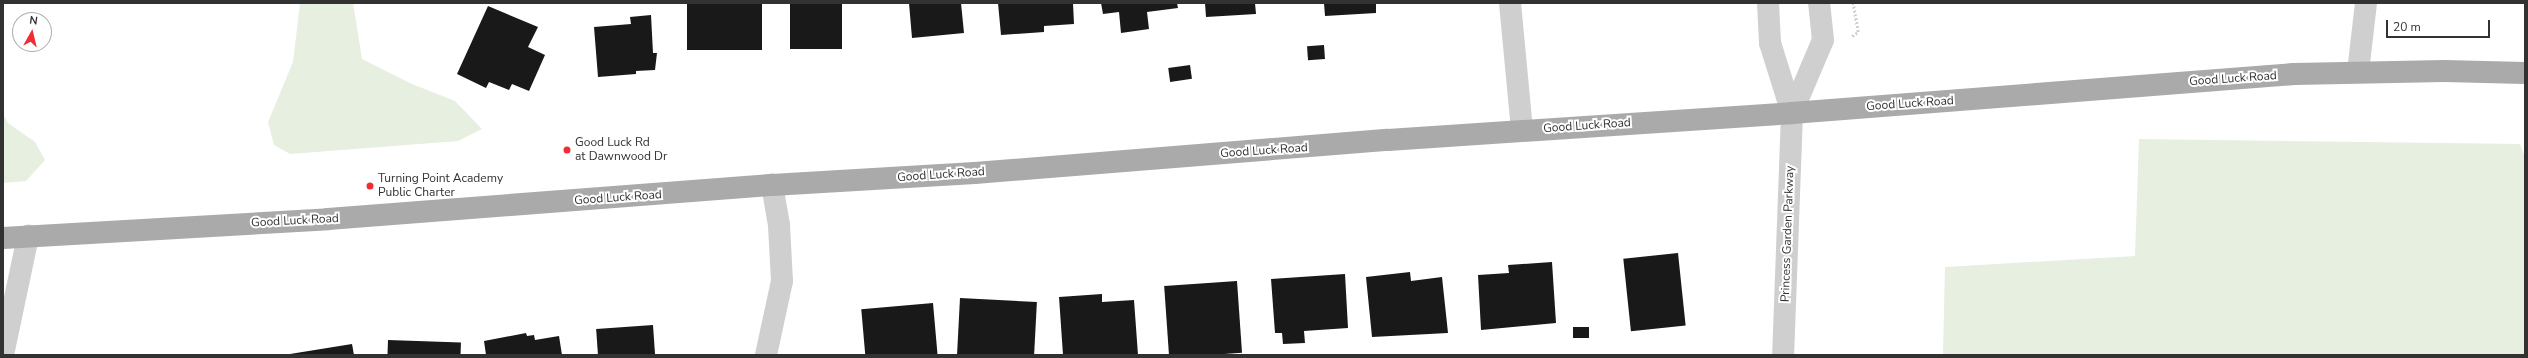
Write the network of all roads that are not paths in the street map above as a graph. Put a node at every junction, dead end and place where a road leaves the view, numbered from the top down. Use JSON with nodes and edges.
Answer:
{"nodes":[{"id":1,"x":1510,"y":3,"type":"edge"},
{"id":2,"x":1768,"y":3,"type":"edge"},
{"id":3,"x":1819,"y":3,"type":"edge"},
{"id":4,"x":2366,"y":3,"type":"edge"},
{"id":5,"x":2358,"y":72,"type":"junction"},
{"id":6,"x":2525,"y":73,"type":"edge"},
{"id":7,"x":1792,"y":113,"type":"junction"},
{"id":8,"x":1522,"y":130,"type":"junction"},
{"id":9,"x":772,"y":185,"type":"junction"},
{"id":10,"x":28,"y":236,"type":"junction"},
{"id":11,"x":3,"y":238,"type":"edge"},
{"id":12,"x":3,"y":355,"type":"edge"},
{"id":13,"x":766,"y":355,"type":"edge"},
{"id":14,"x":1784,"y":355,"type":"edge"}],
"edges":[{"from":1,"to":8,"type":"street"},
{"from":2,"to":7,"type":"street"},
{"from":3,"to":7,"type":"street"},
{"from":4,"to":5,"type":"street"},
{"from":5,"to":6,"type":"main road","name":"Good Luck Road"},
{"from":5,"to":7,"type":"main road","name":"Good Luck Road"},
{"from":7,"to":8,"type":"main road","name":"Good Luck Road"},
{"from":7,"to":14,"type":"street","name":"Princess Garden Parkway"},
{"from":8,"to":9,"type":"main road","name":"Good Luck Road"},
{"from":9,"to":10,"type":"main road","name":"Good Luck Road"},
{"from":9,"to":13,"type":"street"},
{"from":10,"to":11,"type":"main road","name":"Good Luck Road"},
{"from":10,"to":12,"type":"street"}]}
